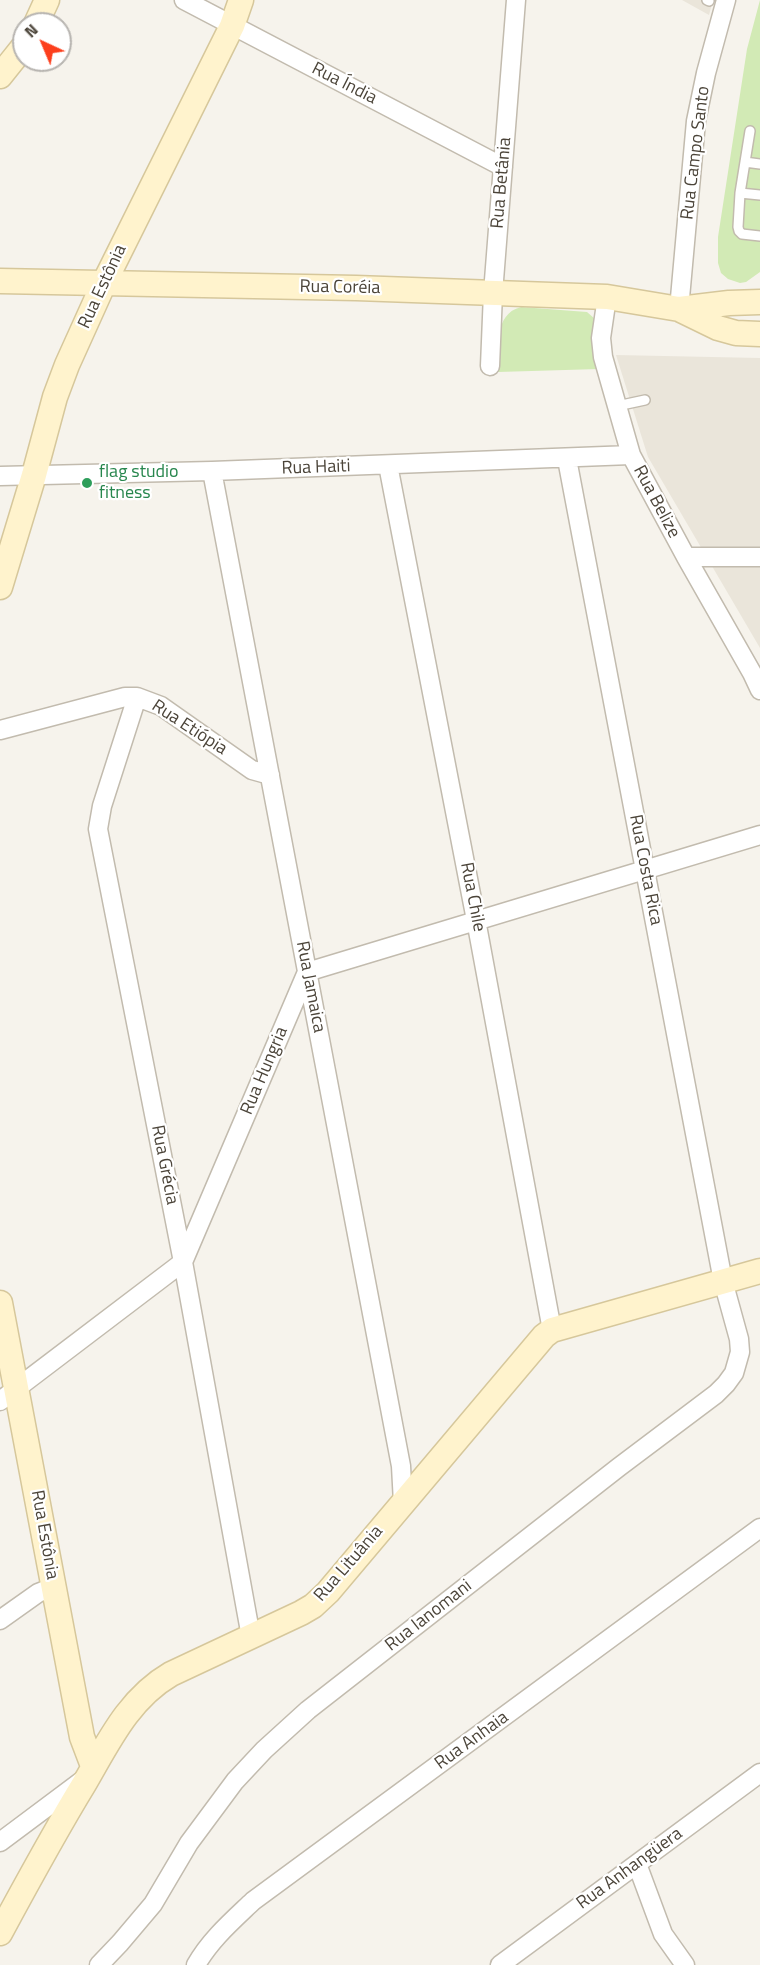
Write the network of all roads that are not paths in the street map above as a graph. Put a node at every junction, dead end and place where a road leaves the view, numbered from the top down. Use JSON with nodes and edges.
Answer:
{"nodes":[{"id":1,"x":184,"y":0,"type":"edge"},
{"id":2,"x":241,"y":0,"type":"edge"},
{"id":3,"x":516,"y":0,"type":"edge"},
{"id":4,"x":714,"y":0,"type":"edge"},
{"id":5,"x":232,"y":26,"type":"junction"},
{"id":6,"x":12,"y":61,"type":"edge"},
{"id":7,"x":0,"y":76,"type":"edge"},
{"id":8,"x":750,"y":131,"type":"dead end"},
{"id":9,"x":745,"y":162,"type":"junction"},
{"id":10,"x":760,"y":164,"type":"edge"},
{"id":11,"x":503,"y":167,"type":"junction"},
{"id":12,"x":740,"y":193,"type":"junction"},
{"id":13,"x":760,"y":195,"type":"edge"},
{"id":14,"x":760,"y":236,"type":"edge"},
{"id":15,"x":0,"y":281,"type":"edge"},
{"id":16,"x":104,"y":283,"type":"junction"},
{"id":17,"x":493,"y":293,"type":"junction"},
{"id":18,"x":607,"y":297,"type":"junction"},
{"id":19,"x":760,"y":302,"type":"edge"},
{"id":20,"x":679,"y":309,"type":"junction"},
{"id":21,"x":760,"y":334,"type":"edge"},
{"id":22,"x":490,"y":366,"type":"dead end"},
{"id":23,"x":645,"y":400,"type":"dead end"},
{"id":24,"x":617,"y":406,"type":"junction"},
{"id":25,"x":631,"y":455,"type":"junction"},
{"id":26,"x":567,"y":459,"type":"junction"},
{"id":27,"x":388,"y":465,"type":"junction"},
{"id":28,"x":212,"y":471,"type":"junction"},
{"id":29,"x":34,"y":475,"type":"junction"},
{"id":30,"x":0,"y":476,"type":"edge"},
{"id":31,"x":686,"y":557,"type":"junction"},
{"id":32,"x":760,"y":557,"type":"edge"},
{"id":33,"x":0,"y":587,"type":"edge"},
{"id":34,"x":760,"y":690,"type":"edge"},
{"id":35,"x":137,"y":697,"type":"junction"},
{"id":36,"x":0,"y":730,"type":"edge"},
{"id":37,"x":270,"y":776,"type":"junction"},
{"id":38,"x":760,"y":835,"type":"edge"},
{"id":39,"x":645,"y":870,"type":"junction"},
{"id":40,"x":476,"y":920,"type":"junction"},
{"id":41,"x":307,"y":972,"type":"junction"},
{"id":42,"x":183,"y":1262,"type":"junction"},
{"id":43,"x":760,"y":1271,"type":"edge"},
{"id":44,"x":723,"y":1281,"type":"junction"},
{"id":45,"x":0,"y":1303,"type":"edge"},
{"id":46,"x":552,"y":1330,"type":"junction"},
{"id":47,"x":4,"y":1350,"type":"edge"},
{"id":48,"x":8,"y":1395,"type":"edge"},
{"id":49,"x":403,"y":1503,"type":"junction"},
{"id":50,"x":760,"y":1528,"type":"edge"},
{"id":51,"x":53,"y":1587,"type":"junction"},
{"id":52,"x":0,"y":1620,"type":"edge"},
{"id":53,"x":251,"y":1637,"type":"junction"},
{"id":54,"x":91,"y":1771,"type":"junction"},
{"id":55,"x":760,"y":1773,"type":"edge"},
{"id":56,"x":0,"y":1842,"type":"edge"},
{"id":57,"x":637,"y":1864,"type":"junction"},
{"id":58,"x":0,"y":1933,"type":"edge"},
{"id":59,"x":99,"y":1965,"type":"edge"},
{"id":60,"x":196,"y":1965,"type":"edge"},
{"id":61,"x":500,"y":1965,"type":"edge"},
{"id":62,"x":685,"y":1965,"type":"edge"}],
"edges":[{"from":1,"to":5,"type":"street","name":"Rua Índia"},
{"from":2,"to":5,"type":"street","name":"Rua Estônia"},
{"from":3,"to":11,"type":"street","name":"Rua Betânia"},
{"from":4,"to":20,"type":"street","name":"Rua Campo Santo"},
{"from":5,"to":11,"type":"street","name":"Rua Índia"},
{"from":5,"to":16,"type":"street","name":"Rua Estônia"},
{"from":6,"to":7,"type":"street"},
{"from":8,"to":9,"type":"lane"},
{"from":9,"to":10,"type":"lane"},
{"from":9,"to":12,"type":"lane"},
{"from":11,"to":17,"type":"street","name":"Rua Betânia"},
{"from":12,"to":13,"type":"lane"},
{"from":12,"to":14,"type":"lane"},
{"from":15,"to":16,"type":"street","name":"Rua Coréia"},
{"from":16,"to":17,"type":"street","name":"Rua Coréia"},
{"from":16,"to":29,"type":"street","name":"Rua Estônia"},
{"from":17,"to":18,"type":"street","name":"Rua Coréia"},
{"from":17,"to":22,"type":"street","name":"Rua Betânia"},
{"from":18,"to":20,"type":"street","name":"Rua Coréia"},
{"from":18,"to":24,"type":"street","name":"Rua Belize"},
{"from":19,"to":20,"type":"street","name":"Rua Coréia"},
{"from":20,"to":21,"type":"street","name":"Rua Coréia"},
{"from":23,"to":24,"type":"lane"},
{"from":24,"to":25,"type":"street","name":"Rua Belize"},
{"from":25,"to":26,"type":"street","name":"Rua Haiti"},
{"from":25,"to":31,"type":"street","name":"Rua Belize"},
{"from":26,"to":27,"type":"street","name":"Rua Haiti"},
{"from":26,"to":39,"type":"street","name":"Rua Costa Rica"},
{"from":27,"to":28,"type":"street","name":"Rua Haiti"},
{"from":27,"to":40,"type":"street","name":"Rua Chile"},
{"from":28,"to":29,"type":"street","name":"Rua Haiti"},
{"from":28,"to":37,"type":"street","name":"Rua Jamaica"},
{"from":29,"to":30,"type":"street","name":"Rua Haiti"},
{"from":29,"to":33,"type":"street","name":"Rua Estônia"},
{"from":31,"to":32,"type":"street"},
{"from":31,"to":34,"type":"street","name":"Rua Belize"},
{"from":35,"to":36,"type":"street","name":"Rua Etiópia"},
{"from":35,"to":37,"type":"street","name":"Rua Etiópia"},
{"from":35,"to":42,"type":"street","name":"Rua Grécia"},
{"from":37,"to":41,"type":"street","name":"Rua Jamaica"},
{"from":38,"to":39,"type":"street"},
{"from":39,"to":40,"type":"street"},
{"from":39,"to":44,"type":"street","name":"Rua Costa Rica"},
{"from":40,"to":41,"type":"street"},
{"from":40,"to":46,"type":"street","name":"Rua Chile"},
{"from":41,"to":42,"type":"street","name":"Rua Hungria"},
{"from":41,"to":49,"type":"street","name":"Rua Jamaica"},
{"from":42,"to":48,"type":"street","name":"Rua Hungria"},
{"from":42,"to":53,"type":"street","name":"Rua Grécia"},
{"from":43,"to":44,"type":"street","name":"Rua Lituânia"},
{"from":44,"to":46,"type":"street","name":"Rua Lituânia"},
{"from":44,"to":59,"type":"street","name":"Rua Ianomani"},
{"from":45,"to":47,"type":"street","name":"Rua Estônia"},
{"from":46,"to":49,"type":"street","name":"Rua Lituânia"},
{"from":47,"to":48,"type":"street","name":"Rua Estônia"},
{"from":48,"to":51,"type":"street","name":"Rua Estônia"},
{"from":49,"to":53,"type":"street","name":"Rua Lituânia"},
{"from":50,"to":60,"type":"street","name":"Rua Anhaia"},
{"from":51,"to":52,"type":"street"},
{"from":51,"to":54,"type":"street","name":"Rua Estônia"},
{"from":53,"to":54,"type":"street","name":"Rua Lituânia"},
{"from":54,"to":56,"type":"street"},
{"from":54,"to":58,"type":"street","name":"Rua Lituânia"},
{"from":55,"to":57,"type":"street","name":"Rua Anhangüera"},
{"from":57,"to":61,"type":"street","name":"Rua Anhangüera"},
{"from":57,"to":62,"type":"street"}]}
